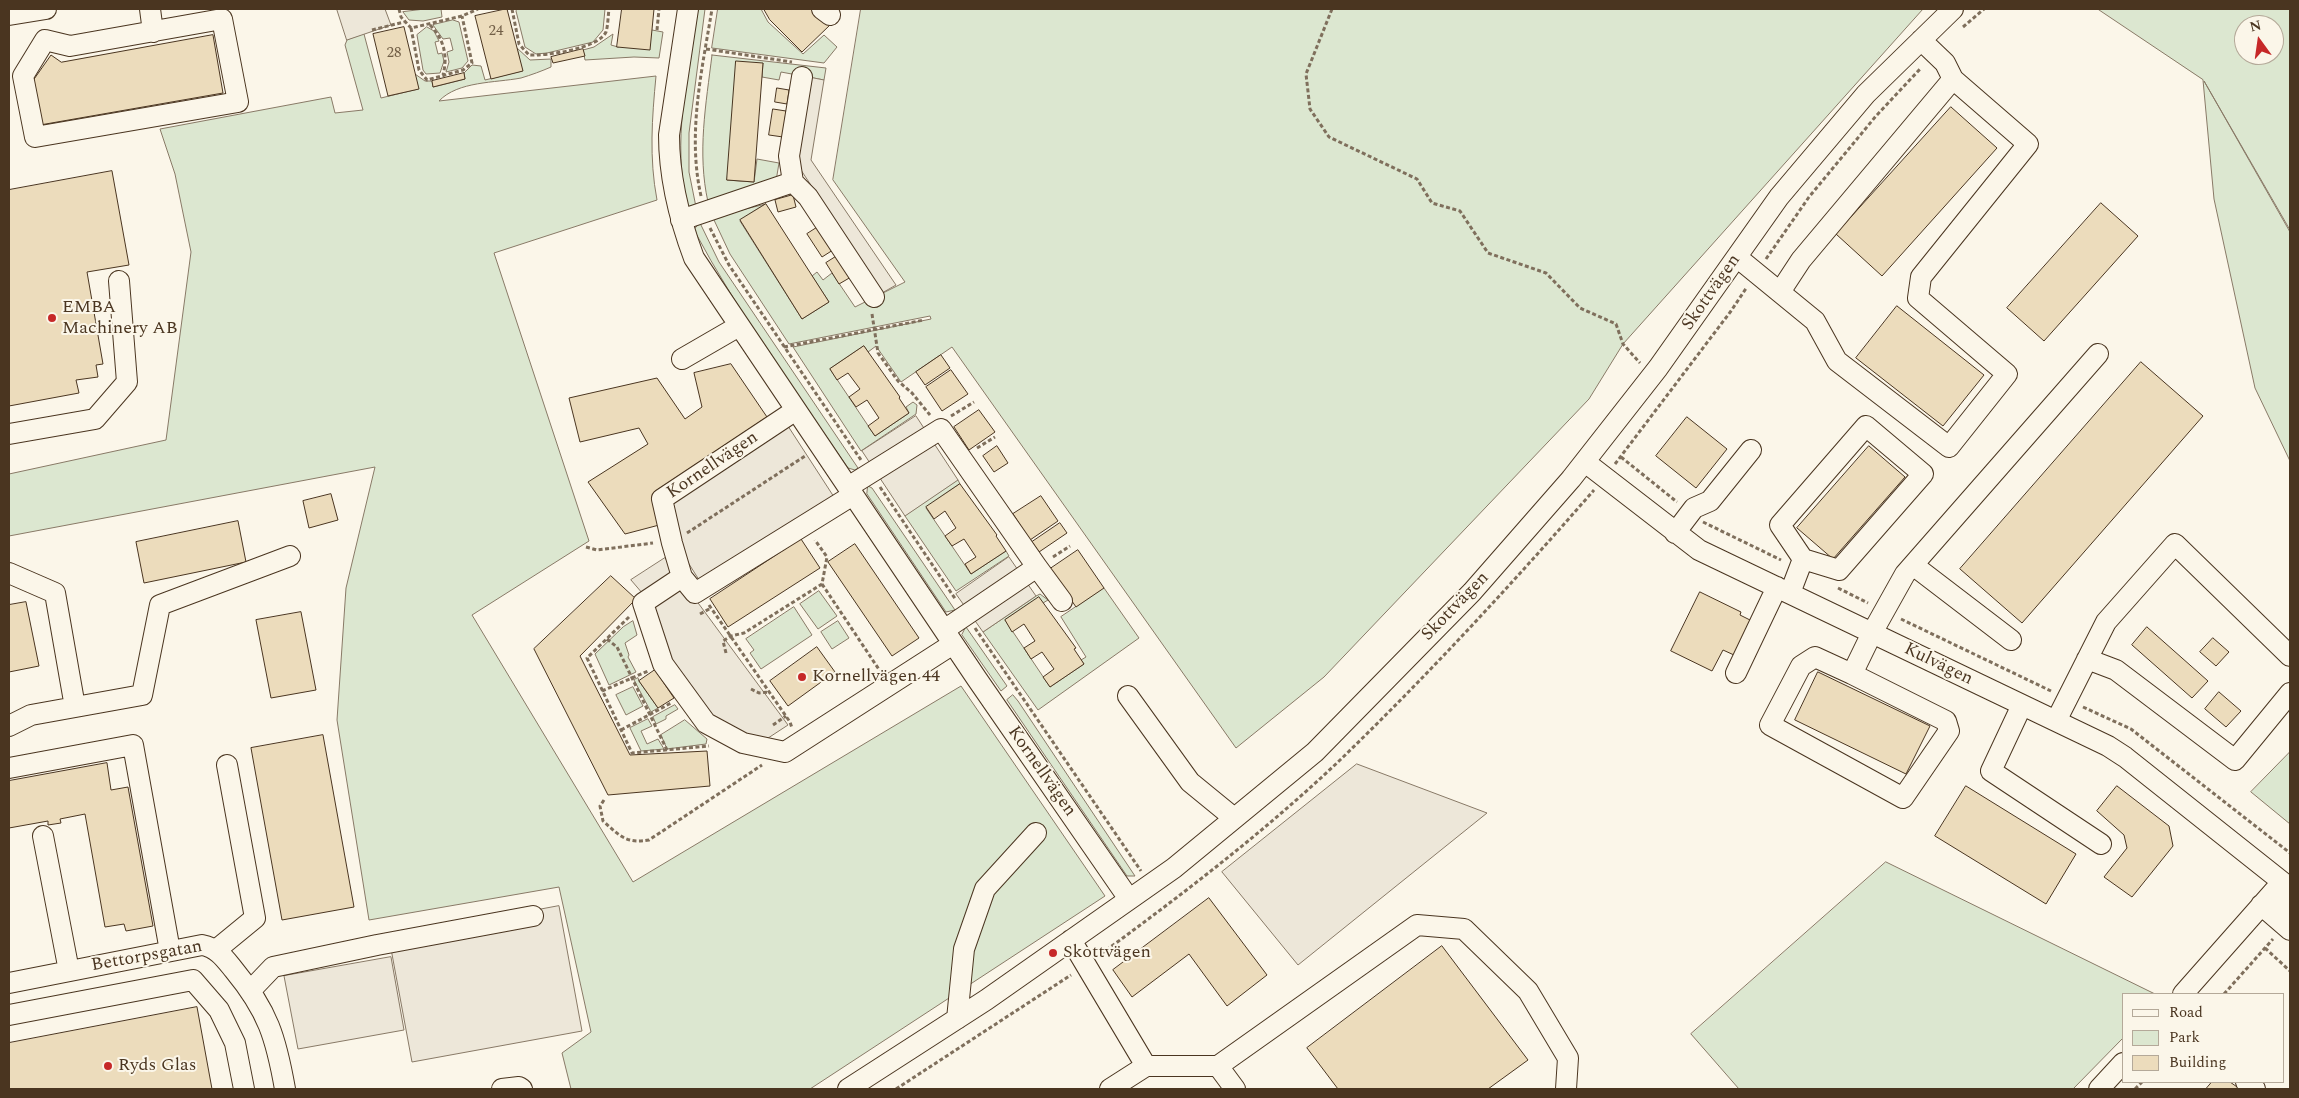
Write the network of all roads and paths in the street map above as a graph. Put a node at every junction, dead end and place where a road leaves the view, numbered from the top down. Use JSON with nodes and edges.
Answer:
{"nodes":[{"id":1,"x":150,"y":9,"type":"edge"},
{"id":2,"x":399,"y":9,"type":"edge"},
{"id":3,"x":478,"y":9,"type":"edge"},
{"id":4,"x":512,"y":9,"type":"edge"},
{"id":5,"x":609,"y":9,"type":"edge"},
{"id":6,"x":659,"y":9,"type":"edge"},
{"id":7,"x":688,"y":9,"type":"edge"},
{"id":8,"x":1332,"y":9,"type":"edge"},
{"id":9,"x":1953,"y":9,"type":"edge"},
{"id":10,"x":1984,"y":9,"type":"edge"},
{"id":11,"x":38,"y":10,"type":"edge"},
{"id":12,"x":9,"y":15,"type":"edge"},
{"id":13,"x":462,"y":16,"type":"junction"},
{"id":14,"x":404,"y":22,"type":"junction"},
{"id":15,"x":430,"y":24,"type":"junction"},
{"id":16,"x":411,"y":28,"type":"junction"},
{"id":17,"x":372,"y":30,"type":"dead end"},
{"id":18,"x":657,"y":30,"type":"dead end"},
{"id":19,"x":1959,"y":31,"type":"dead end"},
{"id":20,"x":153,"y":32,"type":"junction"},
{"id":21,"x":1920,"y":40,"type":"junction"},
{"id":22,"x":706,"y":49,"type":"dead end"},
{"id":23,"x":1936,"y":53,"type":"junction"},
{"id":24,"x":443,"y":75,"type":"junction"},
{"id":25,"x":802,"y":77,"type":"joint"},
{"id":26,"x":1953,"y":79,"type":"junction"},
{"id":27,"x":792,"y":182,"type":"junction"},
{"id":28,"x":681,"y":220,"type":"junction"},
{"id":29,"x":1738,"y":258,"type":"junction"},
{"id":30,"x":1756,"y":273,"type":"junction"},
{"id":31,"x":119,"y":281,"type":"dead end"},
{"id":32,"x":1780,"y":292,"type":"junction"},
{"id":33,"x":874,"y":296,"type":"joint"},
{"id":34,"x":924,"y":320,"type":"dead end"},
{"id":35,"x":739,"y":326,"type":"junction"},
{"id":36,"x":874,"y":329,"type":"junction"},
{"id":37,"x":784,"y":347,"type":"dead end"},
{"id":38,"x":2098,"y":354,"type":"dead end"},
{"id":39,"x":682,"y":359,"type":"dead end"},
{"id":40,"x":1652,"y":376,"type":"junction"},
{"id":41,"x":974,"y":402,"type":"dead end"},
{"id":42,"x":796,"y":410,"type":"junction"},
{"id":43,"x":941,"y":429,"type":"junction"},
{"id":44,"x":9,"y":434,"type":"edge"},
{"id":45,"x":1751,"y":450,"type":"dead end"},
{"id":46,"x":810,"y":453,"type":"dead end"},
{"id":47,"x":1621,"y":457,"type":"dead end"},
{"id":48,"x":1585,"y":462,"type":"junction"},
{"id":49,"x":851,"y":491,"type":"junction"},
{"id":50,"x":1690,"y":513,"type":"junction"},
{"id":51,"x":805,"y":525,"type":"junction"},
{"id":52,"x":1675,"y":533,"type":"junction"},
{"id":53,"x":672,"y":543,"type":"junction"},
{"id":54,"x":586,"y":547,"type":"dead end"},
{"id":55,"x":290,"y":556,"type":"dead end"},
{"id":56,"x":1801,"y":564,"type":"junction"},
{"id":57,"x":1913,"y":565,"type":"junction"},
{"id":58,"x":1037,"y":567,"type":"junction"},
{"id":59,"x":9,"y":573,"type":"edge"},
{"id":60,"x":682,"y":577,"type":"junction"},
{"id":61,"x":822,"y":584,"type":"junction"},
{"id":62,"x":1832,"y":586,"type":"dead end"},
{"id":63,"x":699,"y":590,"type":"junction"},
{"id":64,"x":1783,"y":590,"type":"junction"},
{"id":65,"x":1062,"y":600,"type":"dead end"},
{"id":66,"x":643,"y":603,"type":"junction"},
{"id":67,"x":711,"y":608,"type":"junction"},
{"id":68,"x":1884,"y":611,"type":"junction"},
{"id":69,"x":700,"y":614,"type":"dead end"},
{"id":70,"x":1872,"y":633,"type":"junction"},
{"id":71,"x":731,"y":636,"type":"junction"},
{"id":72,"x":949,"y":637,"type":"junction"},
{"id":73,"x":607,"y":639,"type":"junction"},
{"id":74,"x":2011,"y":640,"type":"dead end"},
{"id":75,"x":726,"y":653,"type":"dead end"},
{"id":76,"x":2290,"y":656,"type":"edge"},
{"id":77,"x":2087,"y":659,"type":"junction"},
{"id":78,"x":663,"y":664,"type":"junction"},
{"id":79,"x":1736,"y":673,"type":"dead end"},
{"id":80,"x":1852,"y":674,"type":"junction"},
{"id":81,"x":632,"y":678,"type":"junction"},
{"id":82,"x":890,"y":685,"type":"junction"},
{"id":83,"x":750,"y":688,"type":"dead end"},
{"id":84,"x":602,"y":691,"type":"junction"},
{"id":85,"x":769,"y":692,"type":"junction"},
{"id":86,"x":2290,"y":693,"type":"edge"},
{"id":87,"x":684,"y":696,"type":"junction"},
{"id":88,"x":1128,"y":696,"type":"dead end"},
{"id":89,"x":2068,"y":699,"type":"junction"},
{"id":90,"x":2022,"y":705,"type":"junction"},
{"id":91,"x":75,"y":707,"type":"junction"},
{"id":92,"x":650,"y":716,"type":"junction"},
{"id":93,"x":786,"y":716,"type":"junction"},
{"id":94,"x":2056,"y":721,"type":"junction"},
{"id":95,"x":773,"y":725,"type":"dead end"},
{"id":96,"x":9,"y":726,"type":"edge"},
{"id":97,"x":621,"y":730,"type":"junction"},
{"id":98,"x":726,"y":734,"type":"junction"},
{"id":99,"x":797,"y":744,"type":"junction"},
{"id":100,"x":770,"y":749,"type":"junction"},
{"id":101,"x":667,"y":750,"type":"junction"},
{"id":102,"x":227,"y":765,"type":"dead end"},
{"id":103,"x":9,"y":768,"type":"edge"},
{"id":104,"x":604,"y":800,"type":"dead end"},
{"id":105,"x":1234,"y":818,"type":"junction"},
{"id":106,"x":1036,"y":833,"type":"dead end"},
{"id":107,"x":43,"y":836,"type":"dead end"},
{"id":108,"x":2101,"y":844,"type":"dead end"},
{"id":109,"x":2290,"y":853,"type":"edge"},
{"id":110,"x":2276,"y":892,"type":"edge"},
{"id":111,"x":1129,"y":899,"type":"junction"},
{"id":112,"x":533,"y":916,"type":"dead end"},
{"id":113,"x":2288,"y":922,"type":"edge"},
{"id":114,"x":1071,"y":940,"type":"junction"},
{"id":115,"x":2265,"y":948,"type":"junction"},
{"id":116,"x":216,"y":950,"type":"junction"},
{"id":117,"x":170,"y":951,"type":"junction"},
{"id":118,"x":69,"y":971,"type":"junction"},
{"id":119,"x":2290,"y":971,"type":"edge"},
{"id":120,"x":9,"y":983,"type":"edge"},
{"id":121,"x":250,"y":990,"type":"junction"},
{"id":122,"x":2184,"y":993,"type":"edge"},
{"id":123,"x":2225,"y":993,"type":"edge"},
{"id":124,"x":9,"y":1015,"type":"edge"},
{"id":125,"x":957,"y":1019,"type":"junction"},
{"id":126,"x":2122,"y":1064,"type":"edge"},
{"id":127,"x":1146,"y":1066,"type":"junction"},
{"id":128,"x":1218,"y":1066,"type":"junction"},
{"id":129,"x":244,"y":1089,"type":"edge"},
{"id":130,"x":285,"y":1089,"type":"edge"},
{"id":131,"x":502,"y":1089,"type":"edge"},
{"id":132,"x":522,"y":1089,"type":"edge"},
{"id":133,"x":848,"y":1089,"type":"edge"},
{"id":134,"x":1110,"y":1089,"type":"edge"},
{"id":135,"x":1235,"y":1089,"type":"edge"},
{"id":136,"x":1566,"y":1089,"type":"edge"},
{"id":137,"x":2099,"y":1089,"type":"edge"}],
"edges":[{"from":1,"to":20,"type":"street"},
{"from":2,"to":14,"type":"path"},
{"from":3,"to":13,"type":"path"},
{"from":4,"to":5,"type":"path"},
{"from":6,"to":18,"type":"path"},
{"from":7,"to":28,"type":"street","name":"Kornellvägen"},
{"from":8,"to":40,"type":"path"},
{"from":9,"to":21,"type":"street","name":"Skottvägen"},
{"from":10,"to":19,"type":"path"},
{"from":11,"to":12,"type":"street"},
{"from":13,"to":15,"type":"path"},
{"from":13,"to":24,"type":"path"},
{"from":14,"to":16,"type":"path"},
{"from":14,"to":17,"type":"path"},
{"from":15,"to":16,"type":"path"},
{"from":15,"to":24,"type":"path"},
{"from":16,"to":24,"type":"path"},
{"from":20,"to":20,"type":"street"},
{"from":21,"to":23,"type":"street"},
{"from":21,"to":29,"type":"street","name":"Skottvägen"},
{"from":22,"to":25,"type":"path"},
{"from":23,"to":26,"type":"street"},
{"from":23,"to":30,"type":"path"},
{"from":25,"to":27,"type":"street"},
{"from":26,"to":32,"type":"street"},
{"from":26,"to":32,"type":"street"},
{"from":27,"to":28,"type":"street"},
{"from":27,"to":33,"type":"street"},
{"from":28,"to":35,"type":"street","name":"Kornellvägen"},
{"from":29,"to":30,"type":"street"},
{"from":29,"to":40,"type":"street","name":"Skottvägen"},
{"from":30,"to":32,"type":"street"},
{"from":31,"to":44,"type":"street"},
{"from":33,"to":36,"type":"path"},
{"from":34,"to":36,"type":"path"},
{"from":35,"to":39,"type":"street"},
{"from":35,"to":42,"type":"street","name":"Kornellvägen"},
{"from":36,"to":37,"type":"path"},
{"from":36,"to":43,"type":"path"},
{"from":38,"to":57,"type":"street"},
{"from":40,"to":48,"type":"street","name":"Skottvägen"},
{"from":41,"to":43,"type":"path"},
{"from":42,"to":49,"type":"street","name":"Kornellvägen"},
{"from":42,"to":53,"type":"street","name":"Kornellvägen"},
{"from":43,"to":49,"type":"street"},
{"from":43,"to":58,"type":"street"},
{"from":45,"to":50,"type":"street"},
{"from":46,"to":53,"type":"path"},
{"from":47,"to":50,"type":"path"},
{"from":48,"to":52,"type":"street","name":"Kulvägen"},
{"from":48,"to":105,"type":"street","name":"Skottvägen"},
{"from":49,"to":51,"type":"street"},
{"from":49,"to":72,"type":"street","name":"Kornellvägen"},
{"from":50,"to":52,"type":"street"},
{"from":50,"to":56,"type":"path"},
{"from":51,"to":61,"type":"path"},
{"from":51,"to":63,"type":"street"},
{"from":52,"to":64,"type":"street","name":"Kulvägen"},
{"from":53,"to":54,"type":"path"},
{"from":53,"to":60,"type":"street","name":"Kornellvägen"},
{"from":55,"to":91,"type":"street"},
{"from":56,"to":56,"type":"street"},
{"from":56,"to":64,"type":"street"},
{"from":57,"to":68,"type":"street"},
{"from":57,"to":74,"type":"street"},
{"from":58,"to":65,"type":"street"},
{"from":58,"to":72,"type":"street"},
{"from":59,"to":91,"type":"street"},
{"from":60,"to":63,"type":"street"},
{"from":60,"to":66,"type":"street"},
{"from":61,"to":71,"type":"path"},
{"from":61,"to":82,"type":"path"},
{"from":62,"to":68,"type":"path"},
{"from":63,"to":67,"type":"path"},
{"from":64,"to":70,"type":"street","name":"Kulvägen"},
{"from":64,"to":79,"type":"street"},
{"from":66,"to":73,"type":"path"},
{"from":66,"to":78,"type":"street"},
{"from":67,"to":69,"type":"path"},
{"from":67,"to":71,"type":"path"},
{"from":68,"to":70,"type":"street"},
{"from":68,"to":89,"type":"path"},
{"from":70,"to":80,"type":"street"},
{"from":70,"to":90,"type":"street","name":"Kulvägen"},
{"from":71,"to":75,"type":"path"},
{"from":71,"to":85,"type":"path"},
{"from":72,"to":82,"type":"street"},
{"from":72,"to":111,"type":"street","name":"Kornellvägen"},
{"from":73,"to":81,"type":"path"},
{"from":73,"to":84,"type":"path"},
{"from":76,"to":77,"type":"street"},
{"from":77,"to":86,"type":"street"},
{"from":77,"to":89,"type":"street"},
{"from":78,"to":81,"type":"path"},
{"from":78,"to":87,"type":"street"},
{"from":80,"to":80,"type":"street"},
{"from":81,"to":84,"type":"path"},
{"from":81,"to":92,"type":"path"},
{"from":82,"to":99,"type":"street"},
{"from":83,"to":85,"type":"path"},
{"from":84,"to":97,"type":"path"},
{"from":85,"to":93,"type":"path"},
{"from":87,"to":92,"type":"path"},
{"from":87,"to":98,"type":"street"},
{"from":88,"to":105,"type":"street"},
{"from":89,"to":94,"type":"street"},
{"from":89,"to":109,"type":"path"},
{"from":90,"to":94,"type":"street","name":"Kulvägen"},
{"from":90,"to":108,"type":"street"},
{"from":91,"to":96,"type":"street"},
{"from":92,"to":97,"type":"path"},
{"from":92,"to":101,"type":"path"},
{"from":93,"to":95,"type":"path"},
{"from":93,"to":99,"type":"path"},
{"from":94,"to":110,"type":"street","name":"Kulvägen"},
{"from":97,"to":101,"type":"path"},
{"from":98,"to":100,"type":"street"},
{"from":98,"to":101,"type":"path"},
{"from":99,"to":100,"type":"street"},
{"from":100,"to":104,"type":"path"},
{"from":102,"to":116,"type":"street"},
{"from":103,"to":117,"type":"street"},
{"from":105,"to":111,"type":"street","name":"Skottvägen"},
{"from":106,"to":125,"type":"street"},
{"from":107,"to":118,"type":"street"},
{"from":110,"to":113,"type":"street","name":"Kulvägen"},
{"from":110,"to":122,"type":"street"},
{"from":111,"to":114,"type":"street","name":"Skottvägen"},
{"from":112,"to":121,"type":"street"},
{"from":113,"to":115,"type":"path"},
{"from":114,"to":125,"type":"street","name":"Skottvägen"},
{"from":114,"to":127,"type":"street"},
{"from":115,"to":119,"type":"path"},
{"from":115,"to":123,"type":"path"},
{"from":116,"to":117,"type":"street","name":"Bettorpsgatan"},
{"from":116,"to":121,"type":"street","name":"Bettorpsgatan"},
{"from":117,"to":118,"type":"street","name":"Bettorpsgatan"},
{"from":118,"to":120,"type":"street","name":"Bettorpsgatan"},
{"from":121,"to":130,"type":"street","name":"Bettorpsgatan"},
{"from":124,"to":129,"type":"street"},
{"from":125,"to":133,"type":"street","name":"Skottvägen"},
{"from":126,"to":137,"type":"street"},
{"from":127,"to":128,"type":"street"},
{"from":127,"to":134,"type":"street"},
{"from":128,"to":135,"type":"street"},
{"from":128,"to":136,"type":"street"},
{"from":131,"to":132,"type":"street"}]}
